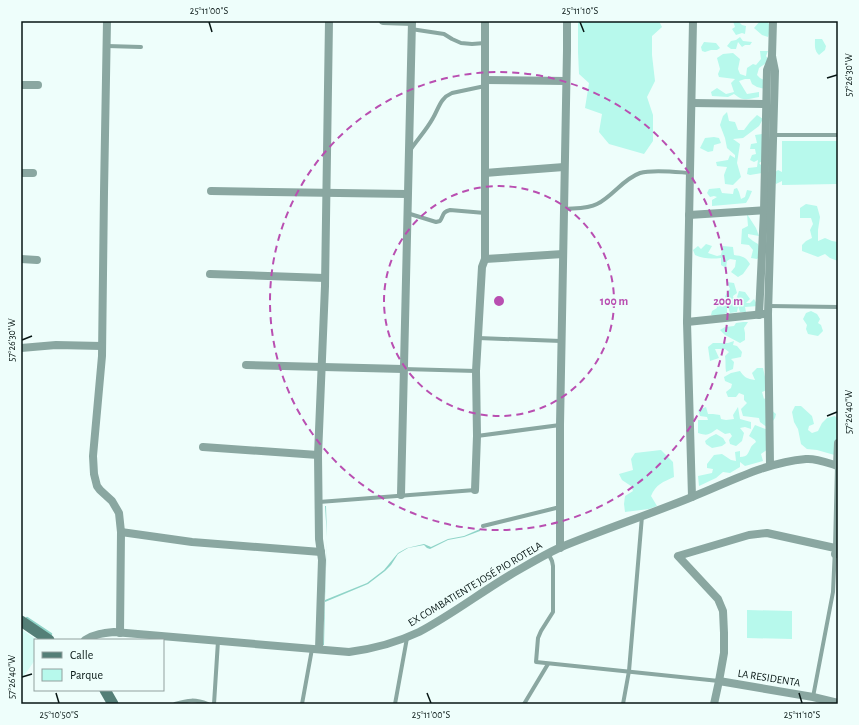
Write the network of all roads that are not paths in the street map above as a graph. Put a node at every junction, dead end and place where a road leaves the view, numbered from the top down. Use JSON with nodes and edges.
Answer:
{"nodes":[{"id":1,"x":107,"y":21,"type":"edge"},
{"id":2,"x":329,"y":21,"type":"edge"},
{"id":3,"x":383,"y":21,"type":"edge"},
{"id":4,"x":485,"y":21,"type":"edge"},
{"id":5,"x":567,"y":21,"type":"edge"},
{"id":6,"x":693,"y":21,"type":"edge"},
{"id":7,"x":773,"y":21,"type":"edge"},
{"id":8,"x":411,"y":24,"type":"edge"},
{"id":9,"x":485,"y":43,"type":"junction"},
{"id":10,"x":106,"y":46,"type":"junction"},
{"id":11,"x":141,"y":47,"type":"dead end"},
{"id":12,"x":772,"y":56,"type":"junction"},
{"id":13,"x":566,"y":81,"type":"junction"},
{"id":14,"x":485,"y":83,"type":"junction"},
{"id":15,"x":21,"y":85,"type":"edge"},
{"id":16,"x":38,"y":85,"type":"dead end"},
{"id":17,"x":692,"y":103,"type":"junction"},
{"id":18,"x":766,"y":104,"type":"junction"},
{"id":19,"x":770,"y":135,"type":"junction"},
{"id":20,"x":838,"y":135,"type":"edge"},
{"id":21,"x":408,"y":153,"type":"junction"},
{"id":22,"x":564,"y":167,"type":"junction"},
{"id":23,"x":21,"y":173,"type":"edge"},
{"id":24,"x":33,"y":173,"type":"dead end"},
{"id":25,"x":485,"y":173,"type":"junction"},
{"id":26,"x":690,"y":173,"type":"junction"},
{"id":27,"x":211,"y":191,"type":"dead end"},
{"id":28,"x":326,"y":193,"type":"junction"},
{"id":29,"x":407,"y":194,"type":"junction"},
{"id":30,"x":564,"y":209,"type":"junction"},
{"id":31,"x":768,"y":210,"type":"junction"},
{"id":32,"x":407,"y":212,"type":"junction"},
{"id":33,"x":485,"y":213,"type":"junction"},
{"id":34,"x":689,"y":215,"type":"junction"},
{"id":35,"x":563,"y":254,"type":"junction"},
{"id":36,"x":21,"y":259,"type":"edge"},
{"id":37,"x":485,"y":259,"type":"junction"},
{"id":38,"x":37,"y":260,"type":"dead end"},
{"id":39,"x":210,"y":274,"type":"dead end"},
{"id":40,"x":325,"y":278,"type":"junction"},
{"id":41,"x":838,"y":307,"type":"edge"},
{"id":42,"x":769,"y":310,"type":"junction"},
{"id":43,"x":759,"y":315,"type":"junction"},
{"id":44,"x":687,"y":322,"type":"junction"},
{"id":45,"x":478,"y":338,"type":"junction"},
{"id":46,"x":561,"y":341,"type":"junction"},
{"id":47,"x":102,"y":346,"type":"junction"},
{"id":48,"x":21,"y":348,"type":"edge"},
{"id":49,"x":246,"y":365,"type":"dead end"},
{"id":50,"x":321,"y":366,"type":"junction"},
{"id":51,"x":403,"y":369,"type":"junction"},
{"id":52,"x":476,"y":370,"type":"junction"},
{"id":53,"x":560,"y":425,"type":"junction"},
{"id":54,"x":477,"y":436,"type":"junction"},
{"id":55,"x":838,"y":443,"type":"edge"},
{"id":56,"x":203,"y":447,"type":"dead end"},
{"id":57,"x":318,"y":455,"type":"junction"},
{"id":58,"x":770,"y":465,"type":"junction"},
{"id":59,"x":838,"y":466,"type":"edge"},
{"id":60,"x":476,"y":490,"type":"joint"},
{"id":61,"x":401,"y":495,"type":"junction"},
{"id":62,"x":692,"y":497,"type":"junction"},
{"id":63,"x":318,"y":502,"type":"junction"},
{"id":64,"x":560,"y":507,"type":"junction"},
{"id":65,"x":642,"y":516,"type":"junction"},
{"id":66,"x":483,"y":526,"type":"dead end"},
{"id":67,"x":121,"y":532,"type":"junction"},
{"id":68,"x":560,"y":548,"type":"junction"},
{"id":69,"x":321,"y":552,"type":"junction"},
{"id":70,"x":836,"y":552,"type":"edge"},
{"id":71,"x":548,"y":553,"type":"junction"},
{"id":72,"x":21,"y":621,"type":"edge"},
{"id":73,"x":120,"y":633,"type":"junction"},
{"id":74,"x":408,"y":637,"type":"junction"},
{"id":75,"x":48,"y":639,"type":"edge"},
{"id":76,"x":87,"y":639,"type":"edge"},
{"id":77,"x":218,"y":641,"type":"junction"},
{"id":78,"x":316,"y":649,"type":"junction"},
{"id":79,"x":548,"y":664,"type":"junction"},
{"id":80,"x":629,"y":672,"type":"junction"},
{"id":81,"x":719,"y":681,"type":"junction"},
{"id":82,"x":106,"y":691,"type":"edge"},
{"id":83,"x":813,"y":697,"type":"junction"},
{"id":84,"x":838,"y":703,"type":"edge"},
{"id":85,"x":113,"y":704,"type":"edge"},
{"id":86,"x":175,"y":704,"type":"edge"},
{"id":87,"x":208,"y":704,"type":"edge"},
{"id":88,"x":214,"y":704,"type":"edge"},
{"id":89,"x":302,"y":704,"type":"edge"},
{"id":90,"x":395,"y":704,"type":"edge"},
{"id":91,"x":524,"y":704,"type":"edge"},
{"id":92,"x":623,"y":704,"type":"edge"},
{"id":93,"x":714,"y":704,"type":"edge"}],
"edges":[{"from":1,"to":10,"type":"street"},
{"from":2,"to":28,"type":"street"},
{"from":3,"to":8,"type":"street"},
{"from":4,"to":9,"type":"street"},
{"from":5,"to":13,"type":"street"},
{"from":6,"to":17,"type":"street"},
{"from":7,"to":12,"type":"street"},
{"from":8,"to":9,"type":"lane"},
{"from":8,"to":21,"type":"street"},
{"from":9,"to":14,"type":"street"},
{"from":10,"to":11,"type":"lane"},
{"from":10,"to":47,"type":"street"},
{"from":12,"to":18,"type":"street"},
{"from":12,"to":19,"type":"street"},
{"from":13,"to":14,"type":"street"},
{"from":13,"to":22,"type":"street"},
{"from":14,"to":21,"type":"lane"},
{"from":14,"to":25,"type":"street"},
{"from":15,"to":16,"type":"street"},
{"from":17,"to":18,"type":"street"},
{"from":17,"to":26,"type":"street"},
{"from":18,"to":19,"type":"street"},
{"from":19,"to":20,"type":"lane"},
{"from":19,"to":31,"type":"street"},
{"from":21,"to":29,"type":"street"},
{"from":22,"to":25,"type":"street"},
{"from":22,"to":30,"type":"street"},
{"from":23,"to":24,"type":"street"},
{"from":25,"to":33,"type":"street"},
{"from":26,"to":30,"type":"lane"},
{"from":26,"to":34,"type":"street"},
{"from":27,"to":28,"type":"street"},
{"from":28,"to":29,"type":"street"},
{"from":28,"to":40,"type":"street"},
{"from":29,"to":32,"type":"street"},
{"from":30,"to":35,"type":"street"},
{"from":31,"to":34,"type":"street"},
{"from":31,"to":42,"type":"street"},
{"from":31,"to":43,"type":"street"},
{"from":32,"to":33,"type":"lane"},
{"from":32,"to":51,"type":"street"},
{"from":33,"to":37,"type":"street"},
{"from":34,"to":44,"type":"street"},
{"from":35,"to":37,"type":"street"},
{"from":35,"to":46,"type":"street"},
{"from":36,"to":38,"type":"street"},
{"from":37,"to":45,"type":"street"},
{"from":39,"to":40,"type":"street"},
{"from":40,"to":50,"type":"street"},
{"from":41,"to":42,"type":"lane"},
{"from":42,"to":43,"type":"street"},
{"from":42,"to":58,"type":"street"},
{"from":43,"to":44,"type":"street"},
{"from":44,"to":62,"type":"street"},
{"from":45,"to":46,"type":"lane"},
{"from":45,"to":52,"type":"street"},
{"from":46,"to":53,"type":"street"},
{"from":47,"to":48,"type":"street"},
{"from":47,"to":67,"type":"street"},
{"from":49,"to":50,"type":"street"},
{"from":50,"to":51,"type":"street"},
{"from":50,"to":57,"type":"street"},
{"from":51,"to":52,"type":"lane"},
{"from":51,"to":61,"type":"street"},
{"from":52,"to":54,"type":"street"},
{"from":53,"to":54,"type":"lane"},
{"from":53,"to":64,"type":"street"},
{"from":54,"to":60,"type":"street"},
{"from":55,"to":59,"type":"street"},
{"from":56,"to":57,"type":"street"},
{"from":57,"to":63,"type":"street"},
{"from":58,"to":59,"type":"street","name":"EX COMBATIENTE JOSÉ PIO ROTELA"},
{"from":58,"to":62,"type":"street","name":"EX COMBATIENTE JOSÉ PIO ROTELA"},
{"from":59,"to":70,"type":"lane"},
{"from":60,"to":61,"type":"lane"},
{"from":61,"to":63,"type":"lane"},
{"from":62,"to":65,"type":"street","name":"EX COMBATIENTE JOSÉ PIO ROTELA"},
{"from":63,"to":69,"type":"street"},
{"from":64,"to":66,"type":"lane"},
{"from":64,"to":68,"type":"street"},
{"from":65,"to":68,"type":"street","name":"EX COMBATIENTE JOSÉ PIO ROTELA"},
{"from":65,"to":80,"type":"lane"},
{"from":67,"to":69,"type":"street"},
{"from":67,"to":73,"type":"street"},
{"from":68,"to":71,"type":"street","name":"EX COMBATIENTE JOSÉ PIO ROTELA"},
{"from":69,"to":78,"type":"street"},
{"from":70,"to":81,"type":"street"},
{"from":70,"to":83,"type":"lane"},
{"from":71,"to":74,"type":"street","name":"EX COMBATIENTE JOSÉ PIO ROTELA"},
{"from":71,"to":79,"type":"lane"},
{"from":72,"to":75,"type":"street"},
{"from":73,"to":76,"type":"street","name":"EX COMBATIENTE JOSÉ PIO ROTELA"},
{"from":73,"to":77,"type":"street","name":"EX COMBATIENTE JOSÉ PIO ROTELA"},
{"from":74,"to":78,"type":"street","name":"EX COMBATIENTE JOSÉ PIO ROTELA"},
{"from":74,"to":90,"type":"lane"},
{"from":77,"to":78,"type":"street","name":"EX COMBATIENTE JOSÉ PIO ROTELA"},
{"from":77,"to":88,"type":"lane"},
{"from":78,"to":89,"type":"lane"},
{"from":79,"to":80,"type":"lane"},
{"from":79,"to":91,"type":"lane"},
{"from":80,"to":81,"type":"lane"},
{"from":80,"to":92,"type":"lane"},
{"from":81,"to":83,"type":"street","name":"LA RESIDENTA"},
{"from":81,"to":93,"type":"street"},
{"from":82,"to":85,"type":"street"},
{"from":83,"to":84,"type":"street","name":"LA RESIDENTA"},
{"from":86,"to":87,"type":"lane"}]}
